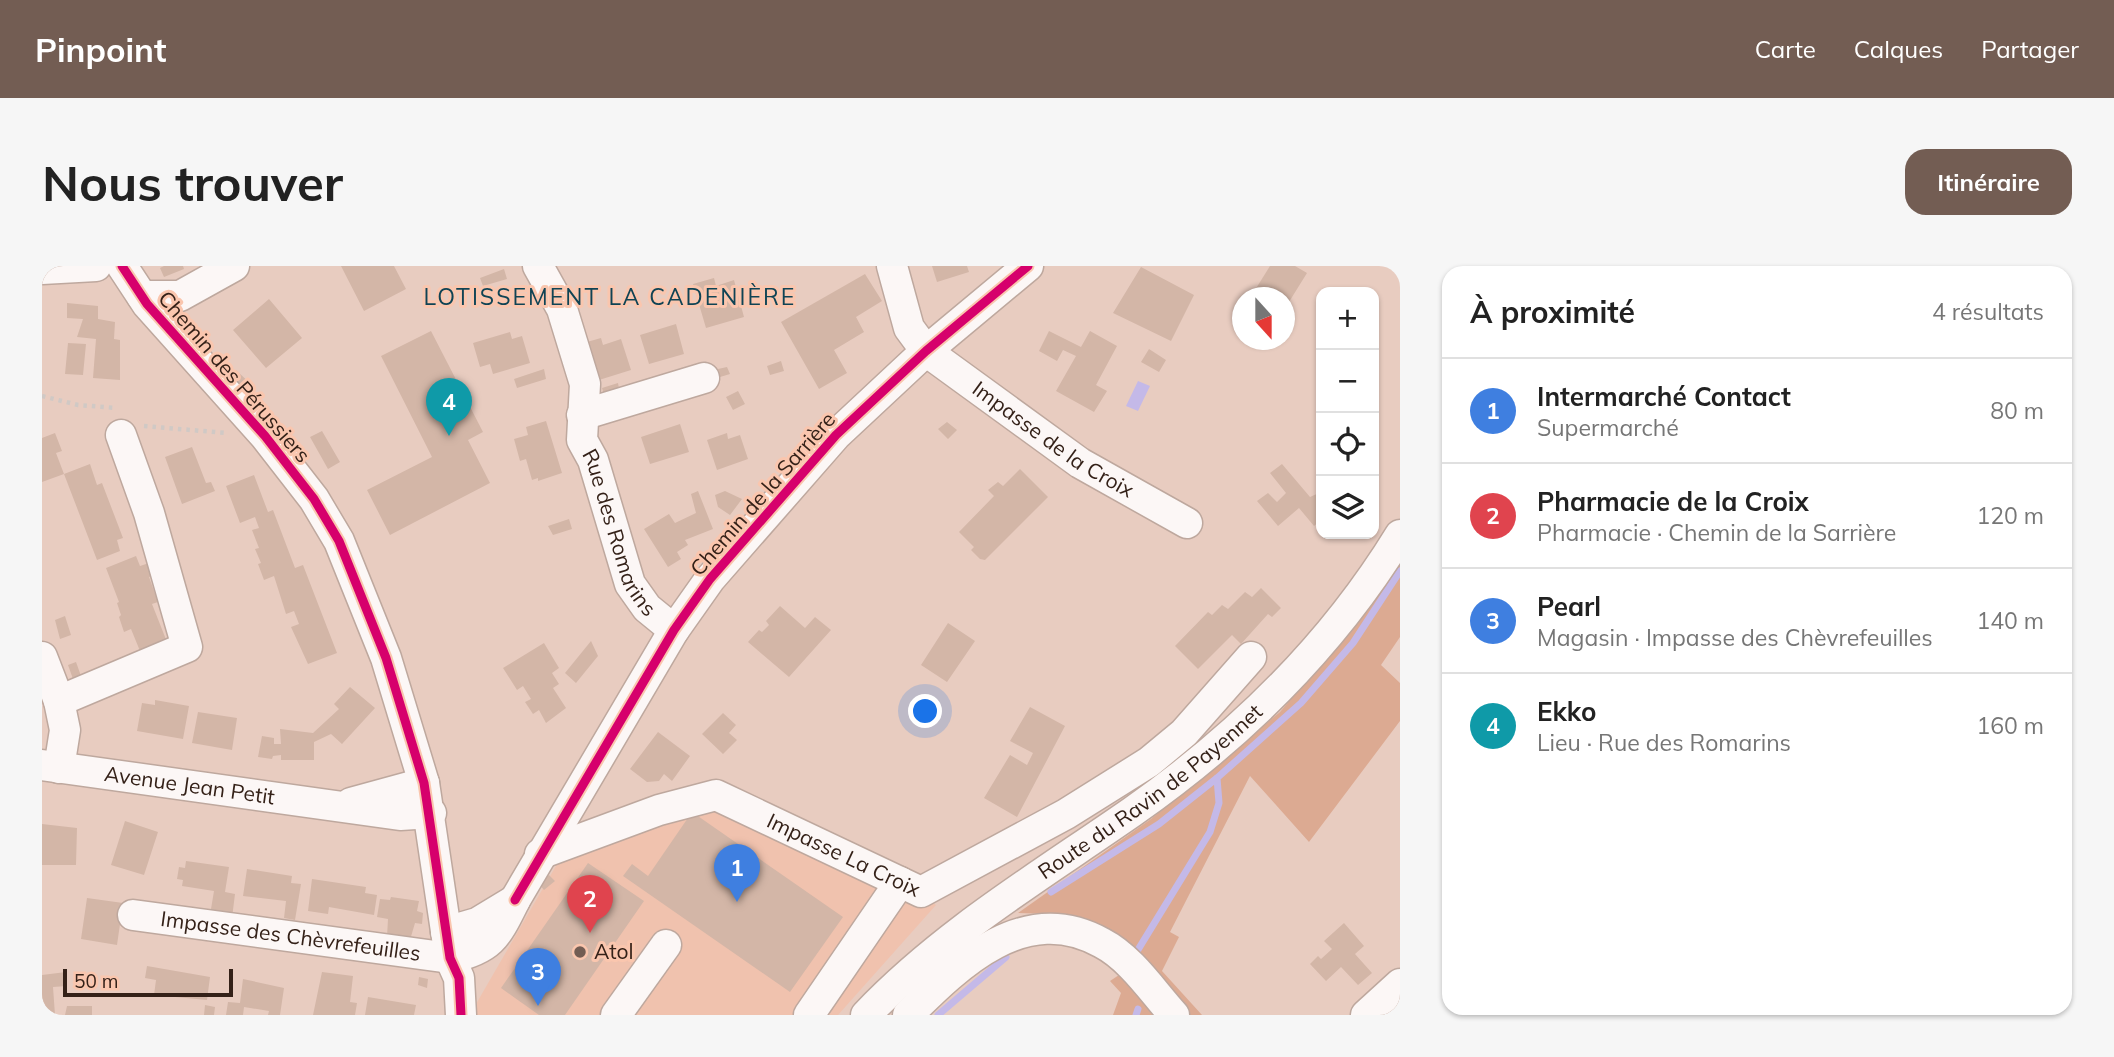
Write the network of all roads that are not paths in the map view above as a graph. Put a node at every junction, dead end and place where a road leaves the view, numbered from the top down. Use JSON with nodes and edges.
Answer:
{"nodes":[{"id":1,"x":96,"y":266,"type":"edge"},
{"id":2,"x":122,"y":266,"type":"edge"},
{"id":3,"x":234,"y":266,"type":"edge"},
{"id":4,"x":892,"y":266,"type":"edge"},
{"id":5,"x":1028,"y":266,"type":"edge"},
{"id":6,"x":541,"y":267,"type":"edge"},
{"id":7,"x":42,"y":270,"type":"edge"},
{"id":8,"x":142,"y":296,"type":"junction"},
{"id":9,"x":180,"y":296,"type":"junction"},
{"id":10,"x":170,"y":329,"type":"junction"},
{"id":11,"x":926,"y":351,"type":"junction"},
{"id":12,"x":704,"y":378,"type":"dead end"},
{"id":13,"x":582,"y":415,"type":"junction"},
{"id":14,"x":121,"y":436,"type":"dead end"},
{"id":15,"x":1187,"y":523,"type":"dead end"},
{"id":16,"x":1400,"y":535,"type":"edge"},
{"id":17,"x":674,"y":630,"type":"junction"},
{"id":18,"x":42,"y":657,"type":"edge"},
{"id":19,"x":1251,"y":657,"type":"dead end"},
{"id":20,"x":59,"y":701,"type":"junction"},
{"id":21,"x":51,"y":766,"type":"edge"},
{"id":22,"x":424,"y":783,"type":"junction"},
{"id":23,"x":338,"y":806,"type":"junction"},
{"id":24,"x":431,"y":813,"type":"junction"},
{"id":25,"x":540,"y":854,"type":"junction"},
{"id":26,"x":900,"y":882,"type":"junction"},
{"id":27,"x":133,"y":915,"type":"dead end"},
{"id":28,"x":448,"y":945,"type":"junction"},
{"id":29,"x":666,"y":945,"type":"dead end"},
{"id":30,"x":1400,"y":984,"type":"edge"},
{"id":31,"x":445,"y":1015,"type":"edge"},
{"id":32,"x":461,"y":1015,"type":"edge"},
{"id":33,"x":616,"y":1015,"type":"edge"},
{"id":34,"x":809,"y":1015,"type":"edge"},
{"id":35,"x":866,"y":1015,"type":"edge"},
{"id":36,"x":908,"y":1015,"type":"edge"},
{"id":37,"x":1174,"y":1015,"type":"edge"},
{"id":38,"x":1366,"y":1015,"type":"edge"}],
"edges":[{"from":1,"to":7,"type":"street"},
{"from":2,"to":8,"type":"street","name":"Chemin des Pérussiers"},
{"from":3,"to":9,"type":"street"},
{"from":4,"to":11,"type":"street"},
{"from":5,"to":11,"type":"street","name":"Chemin de la Sarrière"},
{"from":6,"to":13,"type":"street","name":"Rue des Romarins"},
{"from":8,"to":9,"type":"street"},
{"from":8,"to":10,"type":"street","name":"Chemin des Pérussiers"},
{"from":9,"to":10,"type":"street"},
{"from":10,"to":22,"type":"street","name":"Chemin des Pérussiers"},
{"from":11,"to":15,"type":"street","name":"Impasse de la Croix"},
{"from":11,"to":17,"type":"street","name":"Chemin de la Sarrière"},
{"from":12,"to":13,"type":"street"},
{"from":13,"to":17,"type":"street","name":"Rue des Romarins"},
{"from":14,"to":20,"type":"street"},
{"from":16,"to":35,"type":"street","name":"Route du Ravin de Payennet"},
{"from":17,"to":25,"type":"street","name":"Chemin de la Sarrière"},
{"from":18,"to":20,"type":"street"},
{"from":19,"to":26,"type":"street","name":"Impasse La Croix"},
{"from":20,"to":21,"type":"street"},
{"from":21,"to":23,"type":"street","name":"Avenue Jean Petit"},
{"from":22,"to":23,"type":"street","name":"Avenue Jean Petit"},
{"from":22,"to":24,"type":"street","name":"Chemin des Pérussiers"},
{"from":23,"to":24,"type":"street","name":"Avenue Jean Petit"},
{"from":24,"to":28,"type":"street","name":"Chemin des Pérussiers"},
{"from":25,"to":26,"type":"street","name":"Impasse La Croix"},
{"from":25,"to":28,"type":"street","name":"Chemin de la Sarrière"},
{"from":26,"to":34,"type":"street"},
{"from":27,"to":28,"type":"street","name":"Impasse des Chèvrefeuilles"},
{"from":28,"to":31,"type":"street"},
{"from":28,"to":32,"type":"street"},
{"from":29,"to":33,"type":"street"},
{"from":30,"to":38,"type":"street"},
{"from":36,"to":37,"type":"street"}]}
